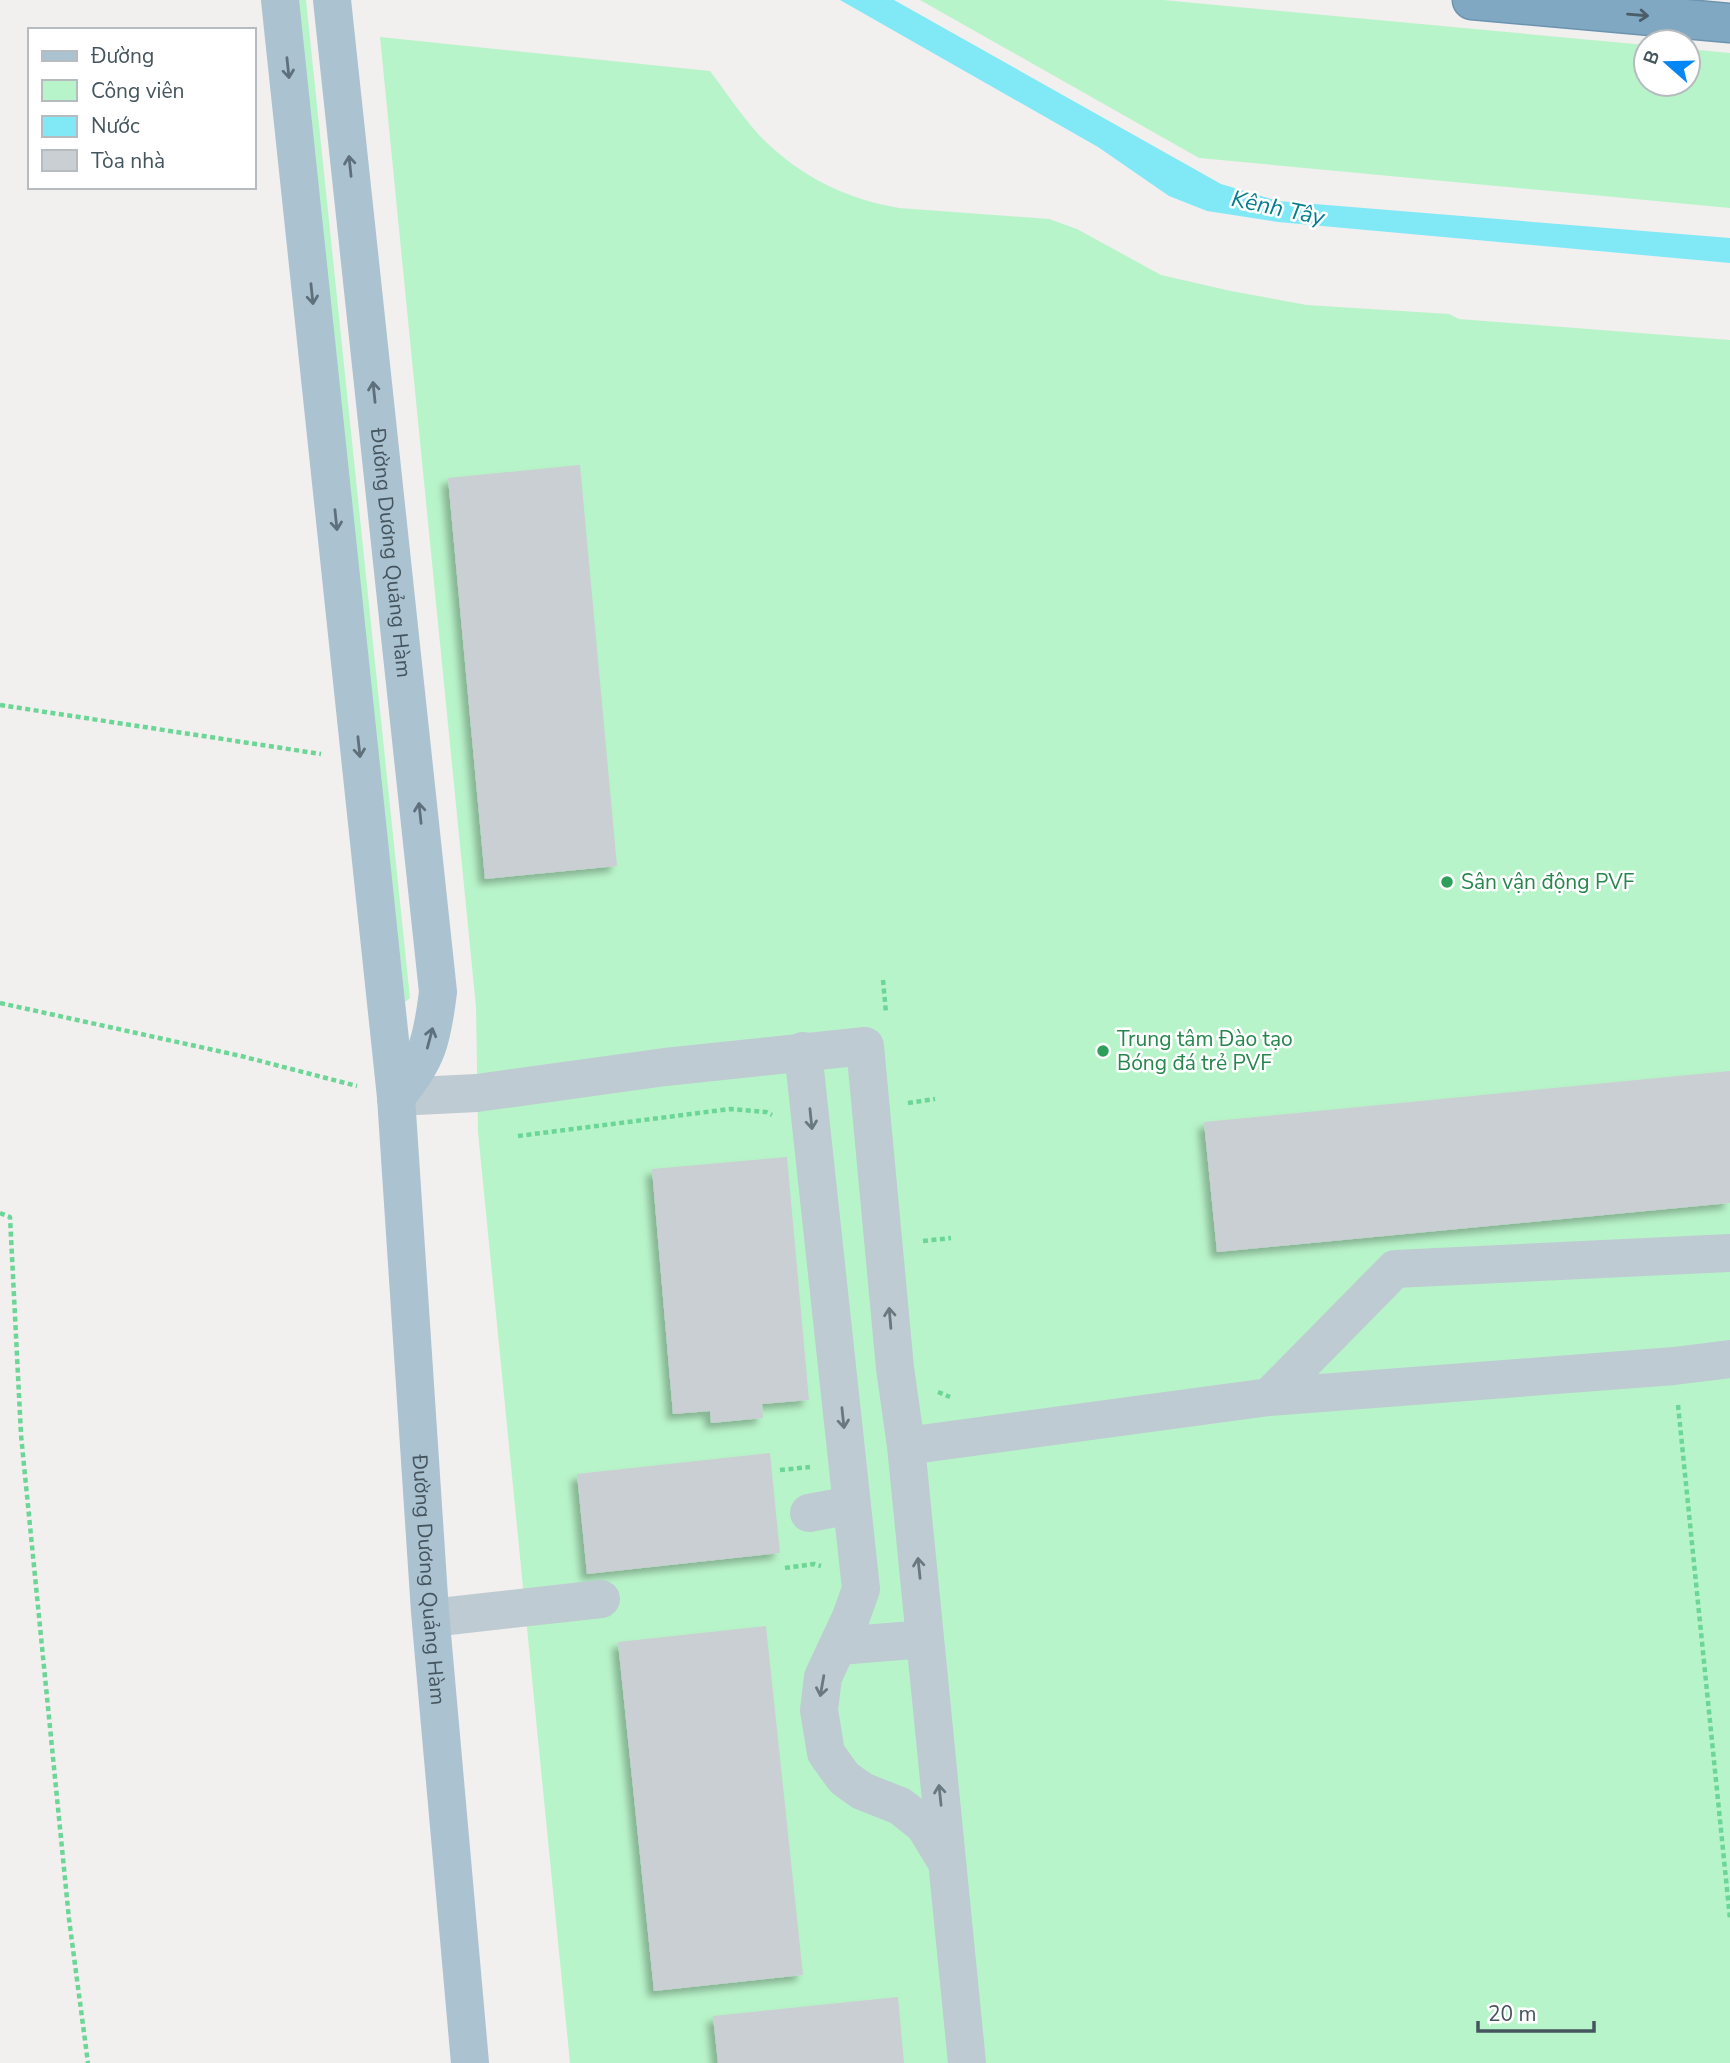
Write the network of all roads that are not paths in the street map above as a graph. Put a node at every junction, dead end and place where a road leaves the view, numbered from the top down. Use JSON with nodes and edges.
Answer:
{"nodes":[{"id":1,"x":280,"y":0,"type":"edge"},
{"id":2,"x":332,"y":0,"type":"edge"},
{"id":3,"x":1472,"y":0,"type":"edge"},
{"id":4,"x":1730,"y":23,"type":"edge"},
{"id":5,"x":803,"y":1051,"type":"junction"},
{"id":6,"x":396,"y":1097,"type":"junction"},
{"id":7,"x":882,"y":1227,"type":"junction"},
{"id":8,"x":823,"y":1234,"type":"junction"},
{"id":9,"x":1730,"y":1253,"type":"edge"},
{"id":10,"x":1730,"y":1359,"type":"edge"},
{"id":11,"x":895,"y":1368,"type":"junction"},
{"id":12,"x":838,"y":1375,"type":"junction"},
{"id":13,"x":1269,"y":1397,"type":"junction"},
{"id":14,"x":906,"y":1446,"type":"junction"},
{"id":15,"x":852,"y":1505,"type":"junction"},
{"id":16,"x":809,"y":1513,"type":"dead end"},
{"id":17,"x":601,"y":1599,"type":"dead end"},
{"id":18,"x":431,"y":1618,"type":"junction"},
{"id":19,"x":925,"y":1639,"type":"junction"},
{"id":20,"x":839,"y":1646,"type":"junction"},
{"id":21,"x":947,"y":1863,"type":"junction"},
{"id":22,"x":470,"y":2063,"type":"edge"},
{"id":23,"x":967,"y":2063,"type":"edge"}],
"edges":[{"from":1,"to":6,"type":"main road","name":"Đường Dương Quảng Hàm","one_way":true},
{"from":6,"to":2,"type":"main road","name":"Đường Dương Quảng Hàm","one_way":true},
{"from":3,"to":4,"type":"highway","one_way":true},
{"from":5,"to":6,"type":"lane"},
{"from":5,"to":7,"type":"lane"},
{"from":5,"to":8,"type":"lane","one_way":true},
{"from":6,"to":18,"type":"main road","name":"Đường Dương Quảng Hàm"},
{"from":7,"to":8,"type":"lane"},
{"from":11,"to":7,"type":"lane","one_way":true},
{"from":8,"to":12,"type":"lane"},
{"from":9,"to":13,"type":"lane"},
{"from":10,"to":13,"type":"lane"},
{"from":11,"to":12,"type":"lane"},
{"from":11,"to":14,"type":"lane"},
{"from":12,"to":15,"type":"lane","one_way":true},
{"from":13,"to":14,"type":"lane"},
{"from":19,"to":14,"type":"lane","one_way":true},
{"from":15,"to":16,"type":"lane"},
{"from":15,"to":20,"type":"lane"},
{"from":17,"to":18,"type":"lane"},
{"from":18,"to":22,"type":"main road","name":"Đường Dương Quảng Hàm"},
{"from":19,"to":20,"type":"lane"},
{"from":21,"to":19,"type":"lane","one_way":true},
{"from":20,"to":21,"type":"lane","one_way":true},
{"from":21,"to":23,"type":"lane"}]}
